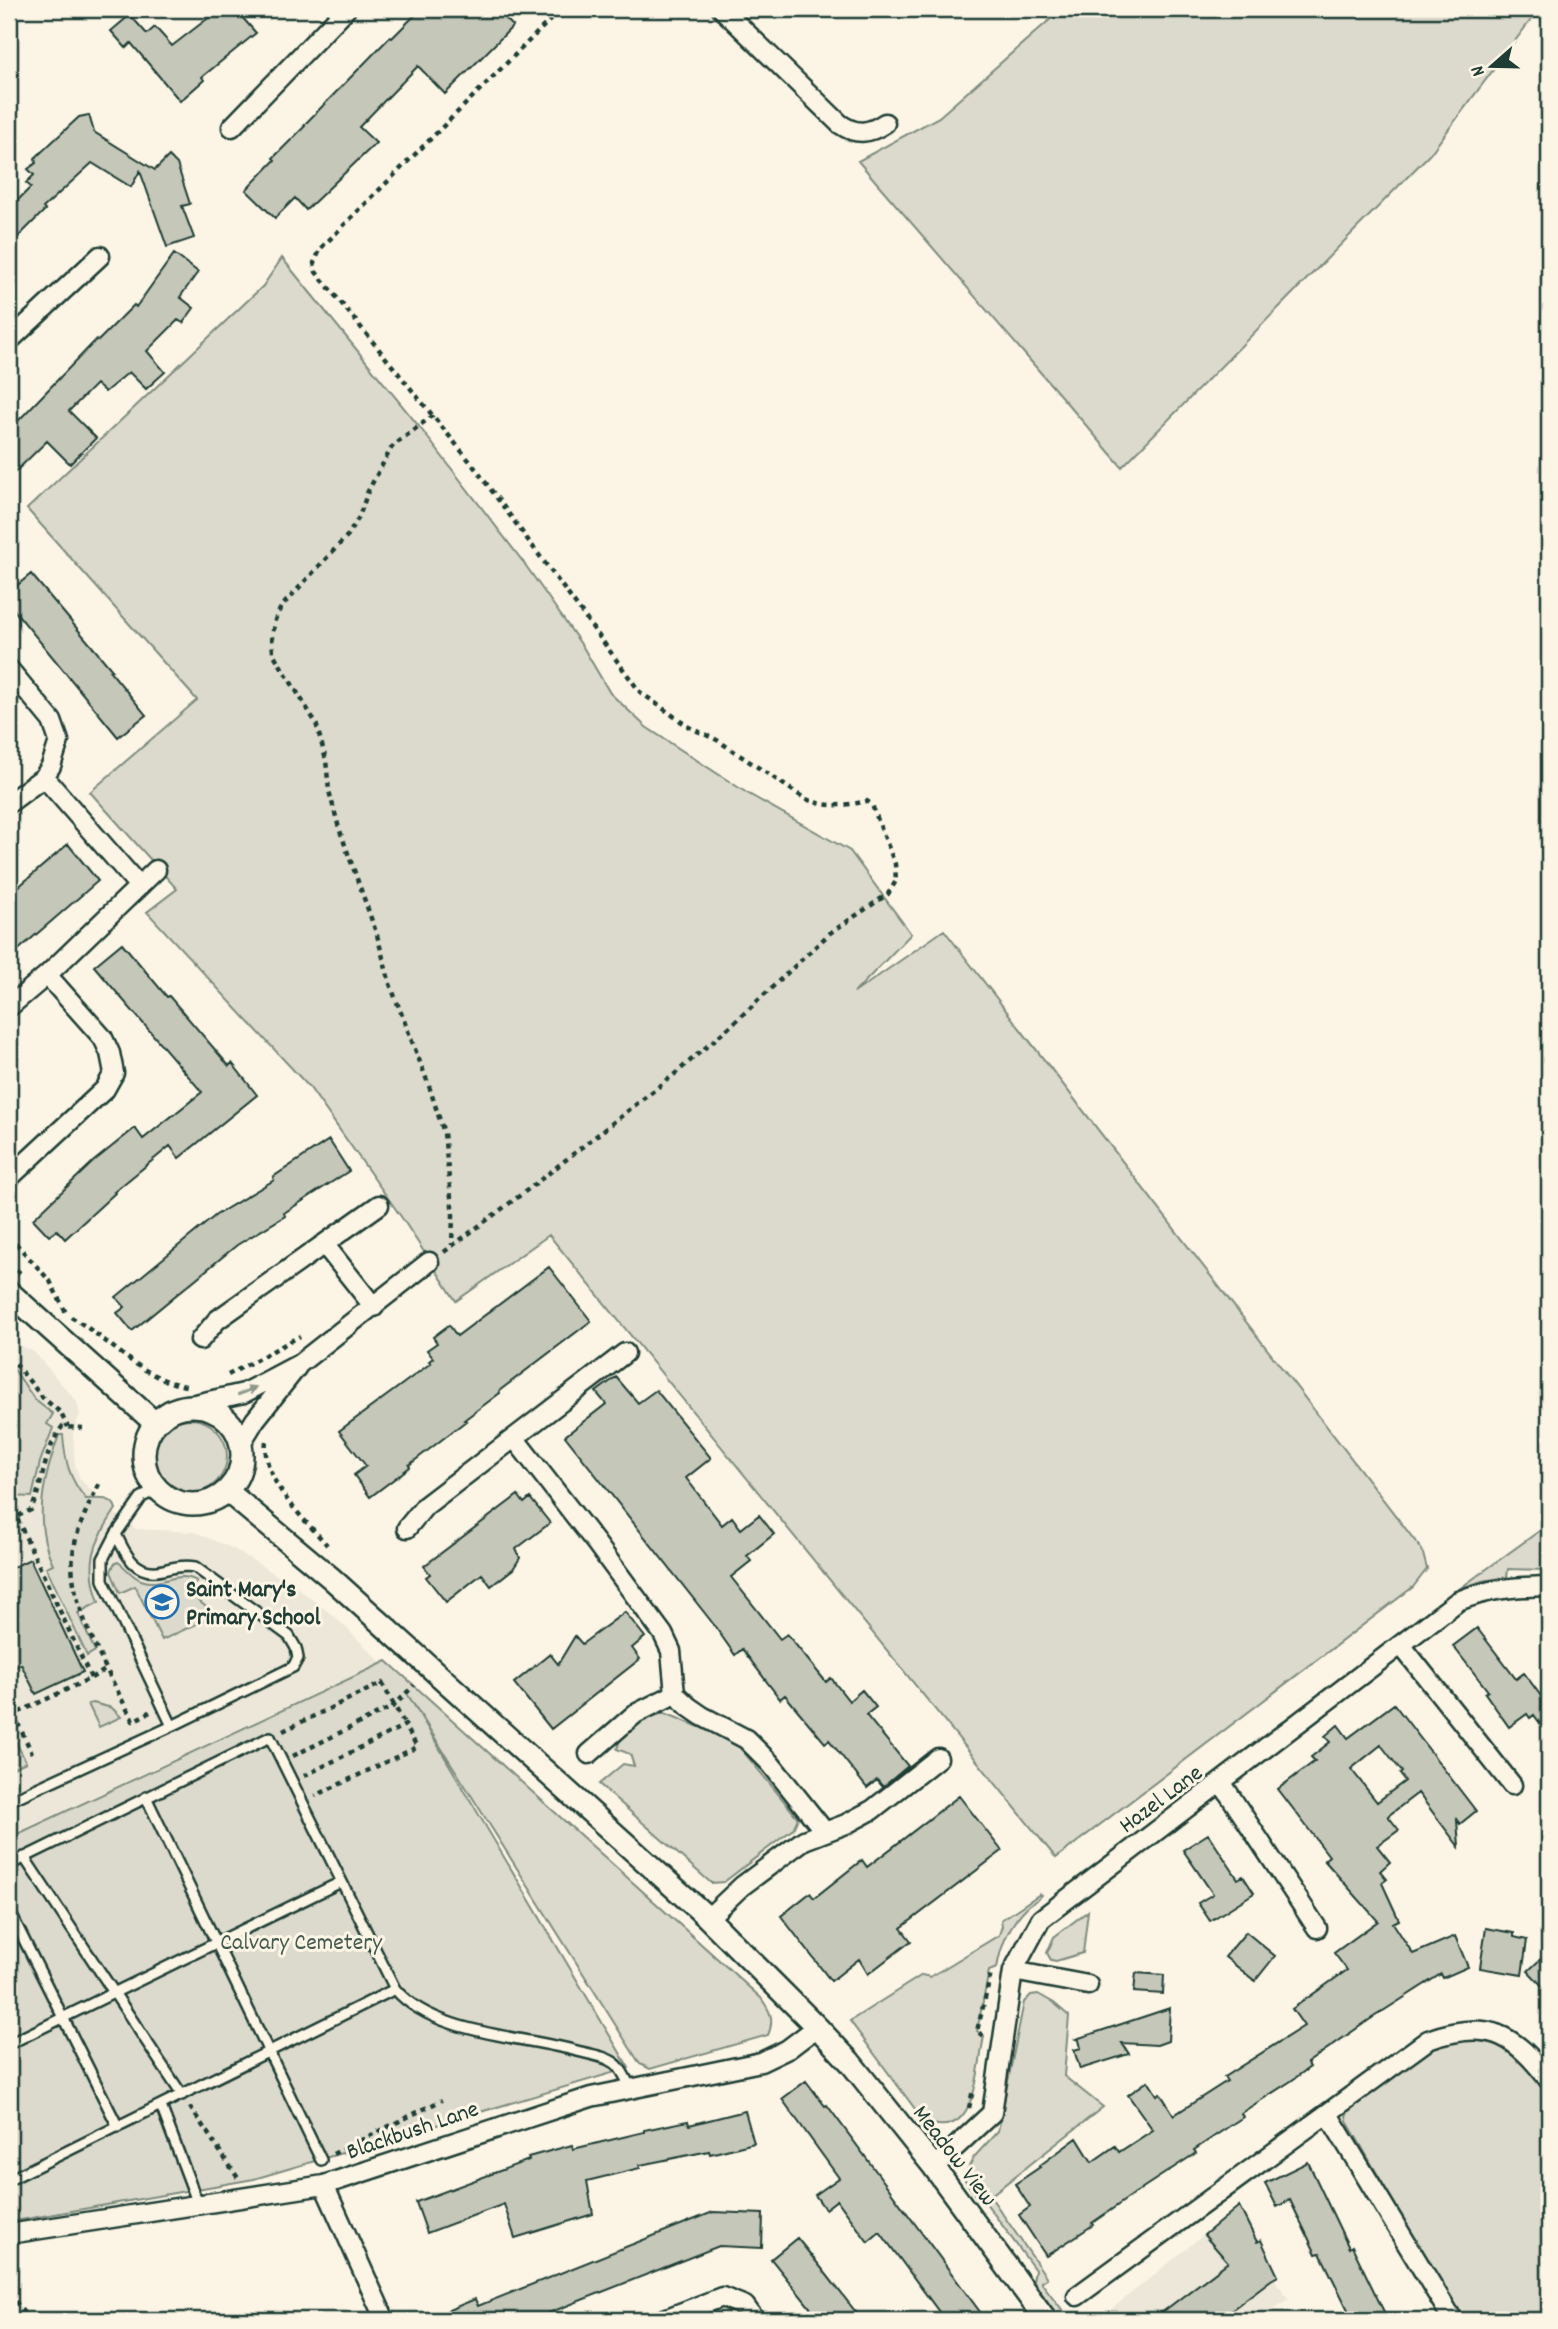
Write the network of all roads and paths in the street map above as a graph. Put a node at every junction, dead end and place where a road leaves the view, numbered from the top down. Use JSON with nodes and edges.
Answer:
{"nodes":[{"id":1,"x":346,"y":9,"type":"edge"},
{"id":2,"x":561,"y":9,"type":"edge"},
{"id":3,"x":722,"y":9,"type":"edge"},
{"id":4,"x":886,"y":123,"type":"dead end"},
{"id":5,"x":232,"y":127,"type":"dead end"},
{"id":6,"x":100,"y":256,"type":"dead end"},
{"id":7,"x":9,"y":341,"type":"edge"},
{"id":8,"x":433,"y":415,"type":"junction"},
{"id":9,"x":9,"y":669,"type":"edge"},
{"id":10,"x":44,"y":777,"type":"junction"},
{"id":11,"x":9,"y":803,"type":"edge"},
{"id":12,"x":156,"y":870,"type":"dead end"},
{"id":13,"x":139,"y":886,"type":"junction"},
{"id":14,"x":47,"y":975,"type":"junction"},
{"id":15,"x":9,"y":1007,"type":"edge"},
{"id":16,"x":9,"y":1178,"type":"edge"},
{"id":17,"x":379,"y":1205,"type":"dead end"},
{"id":18,"x":9,"y":1210,"type":"edge"},
{"id":19,"x":9,"y":1219,"type":"edge"},
{"id":20,"x":9,"y":1237,"type":"edge"},
{"id":21,"x":324,"y":1244,"type":"junction"},
{"id":22,"x":452,"y":1246,"type":"junction"},
{"id":23,"x":429,"y":1262,"type":"joint"},
{"id":24,"x":9,"y":1292,"type":"edge"},
{"id":25,"x":374,"y":1307,"type":"junction"},
{"id":26,"x":67,"y":1315,"type":"dead end"},
{"id":27,"x":201,"y":1340,"type":"dead end"},
{"id":28,"x":625,"y":1353,"type":"dead end"},
{"id":29,"x":9,"y":1356,"type":"edge"},
{"id":30,"x":299,"y":1364,"type":"junction"},
{"id":31,"x":191,"y":1405,"type":"junction"},
{"id":32,"x":155,"y":1423,"type":"junction"},
{"id":33,"x":68,"y":1427,"type":"junction"},
{"id":34,"x":83,"y":1428,"type":"dead end"},
{"id":35,"x":270,"y":1434,"type":"dead end"},
{"id":36,"x":515,"y":1439,"type":"junction"},
{"id":37,"x":241,"y":1443,"type":"junction"},
{"id":38,"x":99,"y":1484,"type":"dead end"},
{"id":39,"x":158,"y":1489,"type":"junction"},
{"id":40,"x":227,"y":1491,"type":"junction"},
{"id":41,"x":9,"y":1501,"type":"edge"},
{"id":42,"x":16,"y":1517,"type":"junction"},
{"id":43,"x":9,"y":1520,"type":"edge"},
{"id":44,"x":407,"y":1528,"type":"dead end"},
{"id":45,"x":116,"y":1534,"type":"junction"},
{"id":46,"x":330,"y":1549,"type":"dead end"},
{"id":47,"x":1549,"y":1586,"type":"edge"},
{"id":48,"x":1401,"y":1645,"type":"junction"},
{"id":49,"x":107,"y":1669,"type":"junction"},
{"id":50,"x":91,"y":1678,"type":"junction"},
{"id":51,"x":414,"y":1685,"type":"dead end"},
{"id":52,"x":676,"y":1694,"type":"junction"},
{"id":53,"x":9,"y":1704,"type":"edge"},
{"id":54,"x":162,"y":1706,"type":"junction"},
{"id":55,"x":394,"y":1706,"type":"junction"},
{"id":56,"x":11,"y":1716,"type":"edge"},
{"id":57,"x":405,"y":1725,"type":"junction"},
{"id":58,"x":172,"y":1726,"type":"junction"},
{"id":59,"x":270,"y":1737,"type":"junction"},
{"id":60,"x":32,"y":1753,"type":"dead end"},
{"id":61,"x":589,"y":1754,"type":"dead end"},
{"id":62,"x":938,"y":1758,"type":"dead end"},
{"id":63,"x":282,"y":1761,"type":"junction"},
{"id":64,"x":292,"y":1782,"type":"junction"},
{"id":65,"x":1221,"y":1783,"type":"junction"},
{"id":66,"x":1511,"y":1785,"type":"dead end"},
{"id":67,"x":146,"y":1797,"type":"junction"},
{"id":68,"x":9,"y":1801,"type":"edge"},
{"id":69,"x":302,"y":1802,"type":"junction"},
{"id":70,"x":825,"y":1832,"type":"junction"},
{"id":71,"x":24,"y":1857,"type":"junction"},
{"id":72,"x":9,"y":1865,"type":"edge"},
{"id":73,"x":341,"y":1882,"type":"junction"},
{"id":74,"x":9,"y":1910,"type":"edge"},
{"id":75,"x":708,"y":1918,"type":"junction"},
{"id":76,"x":1317,"y":1928,"type":"dead end"},
{"id":77,"x":216,"y":1942,"type":"junction"},
{"id":78,"x":1005,"y":1971,"type":"junction"},
{"id":79,"x":1088,"y":1985,"type":"dead end"},
{"id":80,"x":395,"y":1989,"type":"junction"},
{"id":81,"x":114,"y":1992,"type":"junction"},
{"id":82,"x":64,"y":2017,"type":"junction"},
{"id":83,"x":811,"y":2032,"type":"junction"},
{"id":84,"x":9,"y":2044,"type":"edge"},
{"id":85,"x":981,"y":2048,"type":"dead end"},
{"id":86,"x":270,"y":2052,"type":"junction"},
{"id":87,"x":1549,"y":2080,"type":"edge"},
{"id":88,"x":974,"y":2085,"type":"dead end"},
{"id":89,"x":631,"y":2089,"type":"junction"},
{"id":90,"x":182,"y":2095,"type":"junction"},
{"id":91,"x":161,"y":2106,"type":"junction"},
{"id":92,"x":966,"y":2114,"type":"dead end"},
{"id":93,"x":1328,"y":2114,"type":"junction"},
{"id":94,"x":118,"y":2127,"type":"junction"},
{"id":95,"x":321,"y":2160,"type":"dead end"},
{"id":96,"x":934,"y":2167,"type":"junction"},
{"id":97,"x":9,"y":2180,"type":"edge"},
{"id":98,"x":324,"y":2185,"type":"junction"},
{"id":99,"x":198,"y":2204,"type":"junction"},
{"id":100,"x":9,"y":2234,"type":"edge"},
{"id":101,"x":9,"y":2293,"type":"edge"},
{"id":102,"x":1077,"y":2296,"type":"dead end"},
{"id":103,"x":29,"y":2320,"type":"edge"},
{"id":104,"x":385,"y":2320,"type":"edge"},
{"id":105,"x":662,"y":2320,"type":"edge"},
{"id":106,"x":755,"y":2320,"type":"edge"},
{"id":107,"x":1046,"y":2320,"type":"edge"},
{"id":108,"x":1453,"y":2320,"type":"edge"}],
"edges":[{"from":1,"to":5,"type":"street"},
{"from":2,"to":8,"type":"path"},
{"from":3,"to":4,"type":"street"},
{"from":6,"to":7,"type":"street"},
{"from":8,"to":22,"type":"path"},
{"from":8,"to":22,"type":"path"},
{"from":9,"to":10,"type":"street"},
{"from":10,"to":11,"type":"street"},
{"from":10,"to":13,"type":"street"},
{"from":12,"to":13,"type":"street"},
{"from":13,"to":14,"type":"street"},
{"from":14,"to":15,"type":"street"},
{"from":14,"to":16,"type":"street"},
{"from":17,"to":21,"type":"street"},
{"from":18,"to":19,"type":"path"},
{"from":20,"to":26,"type":"path"},
{"from":21,"to":25,"type":"street"},
{"from":21,"to":27,"type":"street"},
{"from":22,"to":23,"type":"path"},
{"from":23,"to":25,"type":"street"},
{"from":24,"to":32,"type":"street"},
{"from":25,"to":30,"type":"street"},
{"from":28,"to":36,"type":"street"},
{"from":29,"to":33,"type":"path"},
{"from":31,"to":30,"type":"street","one_way":true},
{"from":30,"to":37,"type":"street"},
{"from":31,"to":32,"type":"street"},
{"from":31,"to":37,"type":"street"},
{"from":32,"to":39,"type":"street"},
{"from":33,"to":34,"type":"path"},
{"from":33,"to":42,"type":"path"},
{"from":35,"to":46,"type":"path"},
{"from":36,"to":44,"type":"street"},
{"from":36,"to":52,"type":"street"},
{"from":37,"to":40,"type":"street"},
{"from":38,"to":49,"type":"path"},
{"from":39,"to":40,"type":"street"},
{"from":39,"to":45,"type":"lane"},
{"from":40,"to":75,"type":"street","name":"Meadow View"},
{"from":41,"to":42,"type":"path"},
{"from":42,"to":43,"type":"path"},
{"from":42,"to":50,"type":"path"},
{"from":45,"to":54,"type":"lane"},
{"from":45,"to":58,"type":"lane"},
{"from":47,"to":48,"type":"street","name":"Hazel Lane"},
{"from":48,"to":65,"type":"street","name":"Hazel Lane"},
{"from":48,"to":66,"type":"street"},
{"from":49,"to":50,"type":"path"},
{"from":49,"to":54,"type":"path"},
{"from":50,"to":56,"type":"path"},
{"from":51,"to":55,"type":"path"},
{"from":52,"to":61,"type":"street"},
{"from":52,"to":70,"type":"street"},
{"from":53,"to":56,"type":"path"},
{"from":54,"to":58,"type":"lane"},
{"from":55,"to":57,"type":"path"},
{"from":55,"to":59,"type":"path"},
{"from":55,"to":63,"type":"path"},
{"from":56,"to":60,"type":"path"},
{"from":57,"to":64,"type":"path"},
{"from":57,"to":69,"type":"path"},
{"from":58,"to":68,"type":"lane"},
{"from":59,"to":63,"type":"lane"},
{"from":59,"to":67,"type":"lane"},
{"from":62,"to":70,"type":"street"},
{"from":63,"to":64,"type":"lane"},
{"from":64,"to":69,"type":"lane"},
{"from":65,"to":76,"type":"street"},
{"from":65,"to":78,"type":"street","name":"Hazel Lane"},
{"from":67,"to":71,"type":"lane"},
{"from":67,"to":77,"type":"lane"},
{"from":69,"to":73,"type":"lane"},
{"from":70,"to":75,"type":"street"},
{"from":71,"to":72,"type":"lane"},
{"from":71,"to":81,"type":"lane"},
{"from":73,"to":77,"type":"lane"},
{"from":73,"to":80,"type":"lane"},
{"from":74,"to":82,"type":"lane"},
{"from":75,"to":83,"type":"street","name":"Meadow View"},
{"from":77,"to":81,"type":"lane"},
{"from":77,"to":86,"type":"lane"},
{"from":78,"to":79,"type":"street"},
{"from":78,"to":85,"type":"path"},
{"from":78,"to":96,"type":"street","name":"Hazel Lane"},
{"from":80,"to":86,"type":"lane"},
{"from":80,"to":89,"type":"lane"},
{"from":81,"to":82,"type":"lane"},
{"from":81,"to":90,"type":"lane"},
{"from":82,"to":84,"type":"lane"},
{"from":82,"to":94,"type":"lane"},
{"from":83,"to":89,"type":"street","name":"Blackbush Lane"},
{"from":83,"to":96,"type":"street","name":"Meadow View"},
{"from":86,"to":90,"type":"lane"},
{"from":86,"to":95,"type":"lane"},
{"from":87,"to":93,"type":"street"},
{"from":88,"to":92,"type":"path"},
{"from":89,"to":98,"type":"street","name":"Blackbush Lane"},
{"from":90,"to":91,"type":"lane"},
{"from":91,"to":94,"type":"lane"},
{"from":91,"to":99,"type":"lane"},
{"from":93,"to":102,"type":"street"},
{"from":93,"to":108,"type":"street"},
{"from":94,"to":97,"type":"lane"},
{"from":96,"to":107,"type":"street","name":"Meadow View"},
{"from":98,"to":99,"type":"street","name":"Blackbush Lane"},
{"from":98,"to":104,"type":"street"},
{"from":99,"to":100,"type":"street","name":"Blackbush Lane"},
{"from":101,"to":103,"type":"path"},
{"from":105,"to":106,"type":"street"}]}
